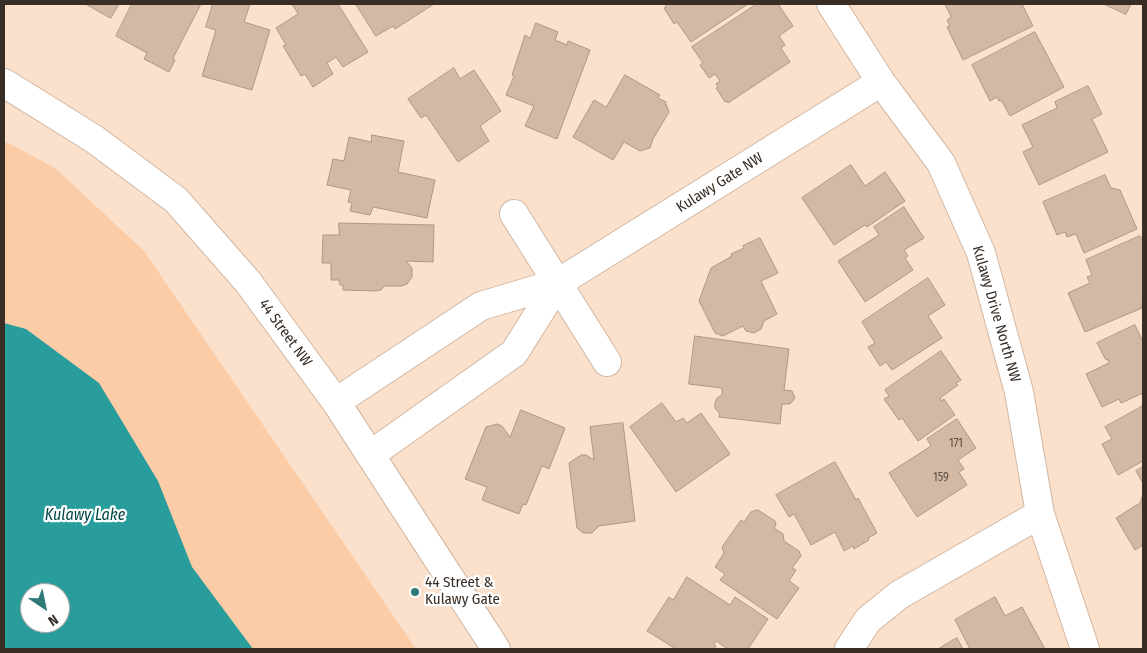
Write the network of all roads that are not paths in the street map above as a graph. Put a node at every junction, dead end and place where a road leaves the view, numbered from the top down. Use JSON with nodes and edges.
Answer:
{"nodes":[{"id":1,"x":831,"y":4,"type":"edge"},
{"id":2,"x":881,"y":82,"type":"junction"},
{"id":3,"x":4,"y":83,"type":"edge"},
{"id":4,"x":514,"y":214,"type":"dead end"},
{"id":5,"x":558,"y":283,"type":"junction"},
{"id":6,"x":607,"y":362,"type":"dead end"},
{"id":7,"x":336,"y":402,"type":"junction"},
{"id":8,"x":370,"y":455,"type":"junction"},
{"id":9,"x":1040,"y":514,"type":"junction"},
{"id":10,"x":496,"y":649,"type":"edge"},
{"id":11,"x":849,"y":649,"type":"edge"},
{"id":12,"x":1085,"y":649,"type":"edge"}],
"edges":[{"from":1,"to":2,"type":"street","name":"Kulawy Drive North NW"},
{"from":2,"to":5,"type":"street","name":"Kulawy Gate NW"},
{"from":2,"to":9,"type":"street","name":"Kulawy Drive North NW"},
{"from":3,"to":7,"type":"street","name":"44 Street NW"},
{"from":4,"to":5,"type":"street"},
{"from":5,"to":6,"type":"street"},
{"from":5,"to":7,"type":"street","name":"Kulawy Gate NW"},
{"from":5,"to":8,"type":"street","name":"Kulawy Gate NW"},
{"from":7,"to":8,"type":"street","name":"44 Street NW"},
{"from":8,"to":10,"type":"street","name":"44 Street NW"},
{"from":9,"to":11,"type":"street"},
{"from":9,"to":12,"type":"street","name":"Kulawy Drive North NW"}]}
